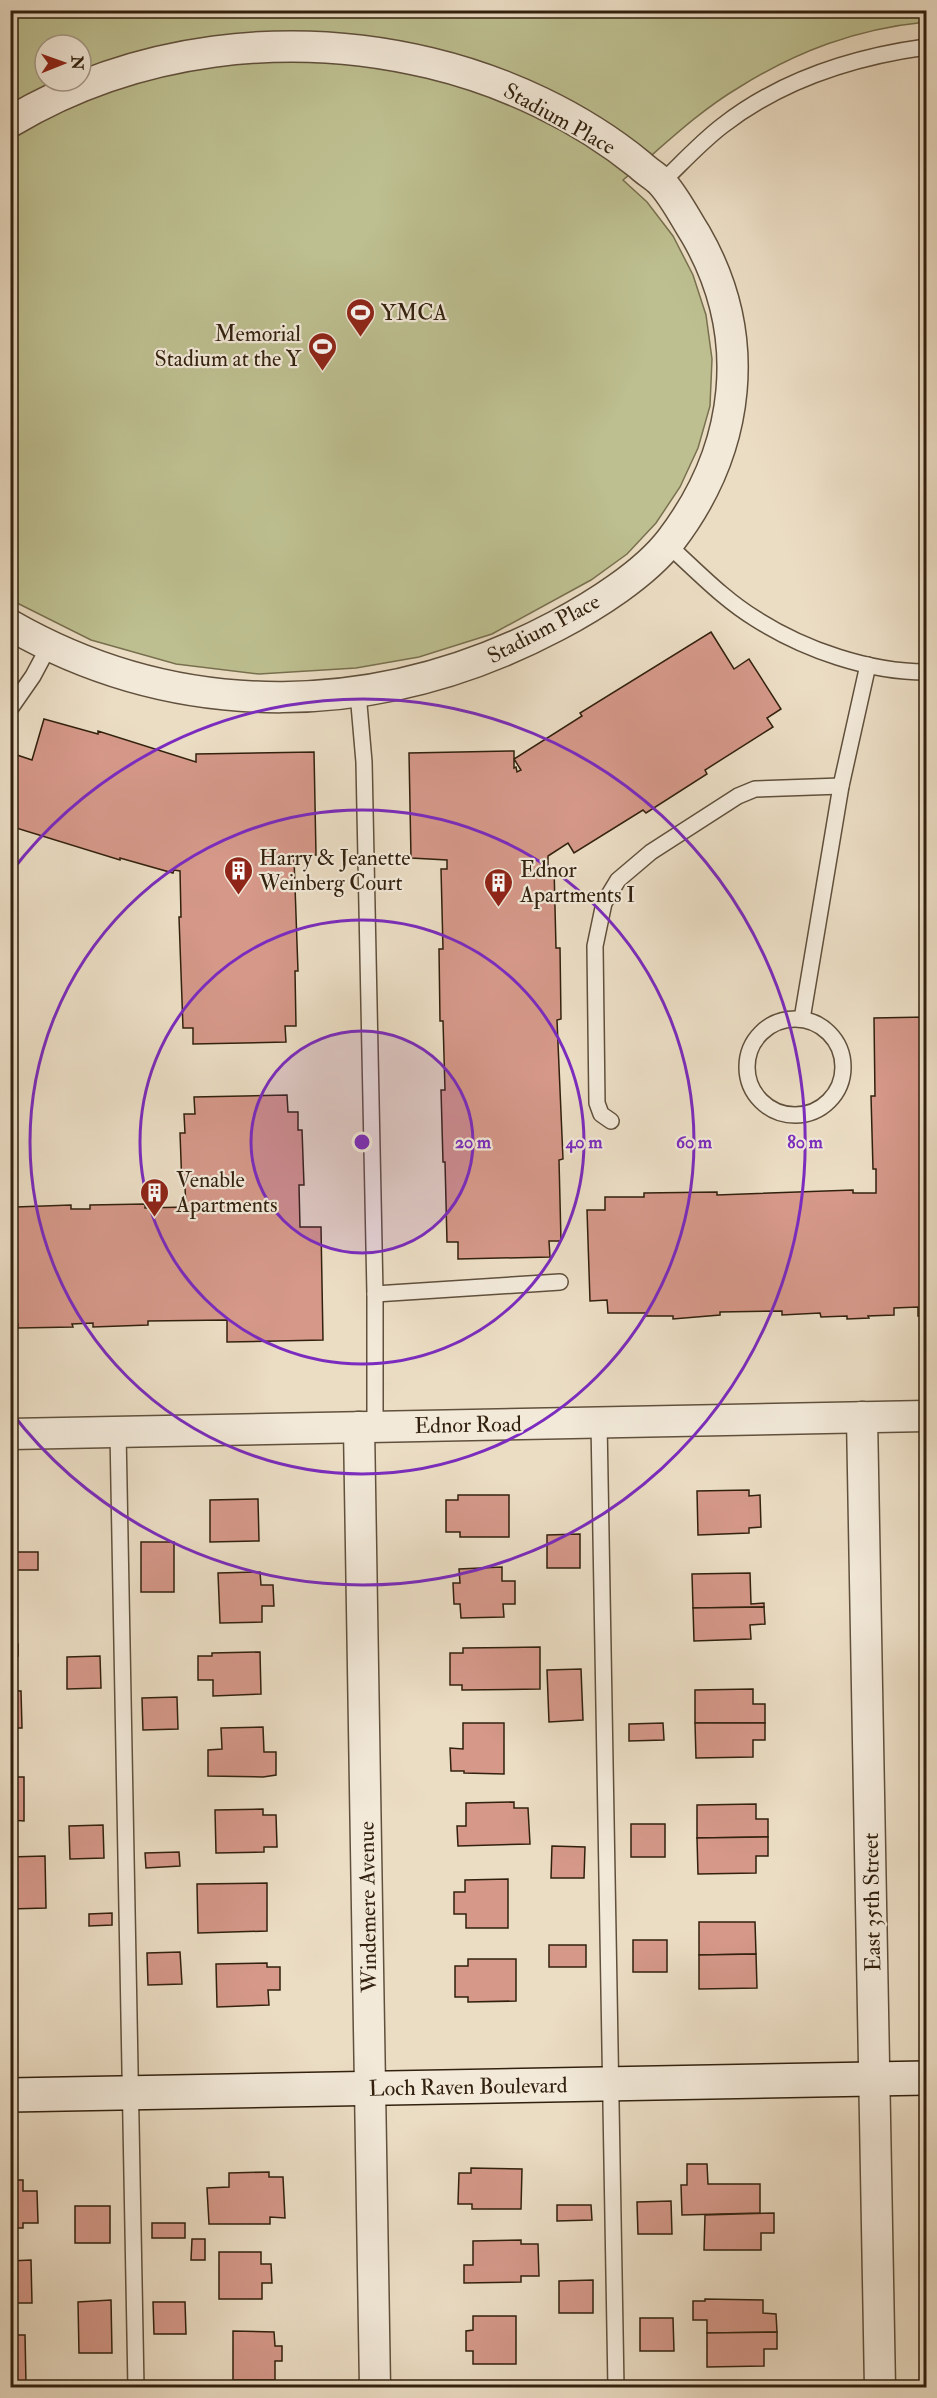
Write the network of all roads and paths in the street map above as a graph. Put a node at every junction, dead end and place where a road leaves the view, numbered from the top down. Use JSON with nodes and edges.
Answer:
{"nodes":[{"id":1,"x":927,"y":47,"type":"edge"},
{"id":2,"x":10,"y":122,"type":"edge"},
{"id":3,"x":661,"y":183,"type":"junction"},
{"id":4,"x":668,"y":544,"type":"junction"},
{"id":5,"x":10,"y":625,"type":"edge"},
{"id":6,"x":49,"y":646,"type":"junction"},
{"id":7,"x":868,"y":665,"type":"junction"},
{"id":8,"x":927,"y":672,"type":"edge"},
{"id":9,"x":358,"y":693,"type":"junction"},
{"id":10,"x":10,"y":709,"type":"edge"},
{"id":11,"x":841,"y":786,"type":"junction"},
{"id":12,"x":802,"y":1019,"type":"junction"},
{"id":13,"x":611,"y":1121,"type":"dead end"},
{"id":14,"x":560,"y":1282,"type":"dead end"},
{"id":15,"x":375,"y":1294,"type":"junction"},
{"id":16,"x":927,"y":1416,"type":"edge"},
{"id":17,"x":862,"y":1417,"type":"junction"},
{"id":18,"x":598,"y":1422,"type":"junction"},
{"id":19,"x":367,"y":1426,"type":"junction"},
{"id":20,"x":118,"y":1432,"type":"junction"},
{"id":21,"x":10,"y":1434,"type":"edge"},
{"id":22,"x":927,"y":2078,"type":"edge"},
{"id":23,"x":874,"y":2079,"type":"junction"},
{"id":24,"x":611,"y":2084,"type":"junction"},
{"id":25,"x":370,"y":2088,"type":"junction"},
{"id":26,"x":131,"y":2092,"type":"junction"},
{"id":27,"x":10,"y":2094,"type":"edge"},
{"id":28,"x":136,"y":2388,"type":"edge"},
{"id":29,"x":375,"y":2388,"type":"edge"},
{"id":30,"x":616,"y":2388,"type":"edge"},
{"id":31,"x":880,"y":2388,"type":"edge"}],
"edges":[{"from":1,"to":3,"type":"lane"},
{"from":2,"to":3,"type":"street","name":"Stadium Place"},
{"from":3,"to":4,"type":"street","name":"Stadium Place"},
{"from":4,"to":7,"type":"lane"},
{"from":4,"to":9,"type":"street","name":"Stadium Place"},
{"from":5,"to":6,"type":"street","name":"Stadium Place"},
{"from":6,"to":9,"type":"street","name":"Stadium Place"},
{"from":6,"to":10,"type":"lane"},
{"from":7,"to":8,"type":"lane"},
{"from":7,"to":11,"type":"lane"},
{"from":9,"to":15,"type":"lane"},
{"from":11,"to":12,"type":"lane"},
{"from":11,"to":13,"type":"lane"},
{"from":12,"to":12,"type":"lane"},
{"from":14,"to":15,"type":"lane"},
{"from":15,"to":19,"type":"lane"},
{"from":16,"to":17,"type":"street","name":"Ednor Road"},
{"from":17,"to":18,"type":"street","name":"Ednor Road"},
{"from":17,"to":23,"type":"street","name":"East 35th Street"},
{"from":18,"to":19,"type":"street","name":"Ednor Road"},
{"from":18,"to":24,"type":"lane"},
{"from":19,"to":20,"type":"street","name":"Ednor Road"},
{"from":19,"to":25,"type":"street","name":"Windemere Avenue"},
{"from":20,"to":21,"type":"street","name":"Ednor Road"},
{"from":20,"to":26,"type":"lane"},
{"from":22,"to":23,"type":"main road","name":"Loch Raven Boulevard"},
{"from":23,"to":24,"type":"main road","name":"Loch Raven Boulevard"},
{"from":23,"to":31,"type":"street","name":"East 35th Street"},
{"from":24,"to":25,"type":"main road","name":"Loch Raven Boulevard"},
{"from":24,"to":30,"type":"lane"},
{"from":25,"to":26,"type":"main road","name":"Loch Raven Boulevard"},
{"from":25,"to":29,"type":"street","name":"Windemere Avenue"},
{"from":26,"to":27,"type":"main road","name":"Loch Raven Boulevard"},
{"from":26,"to":28,"type":"lane"}]}
